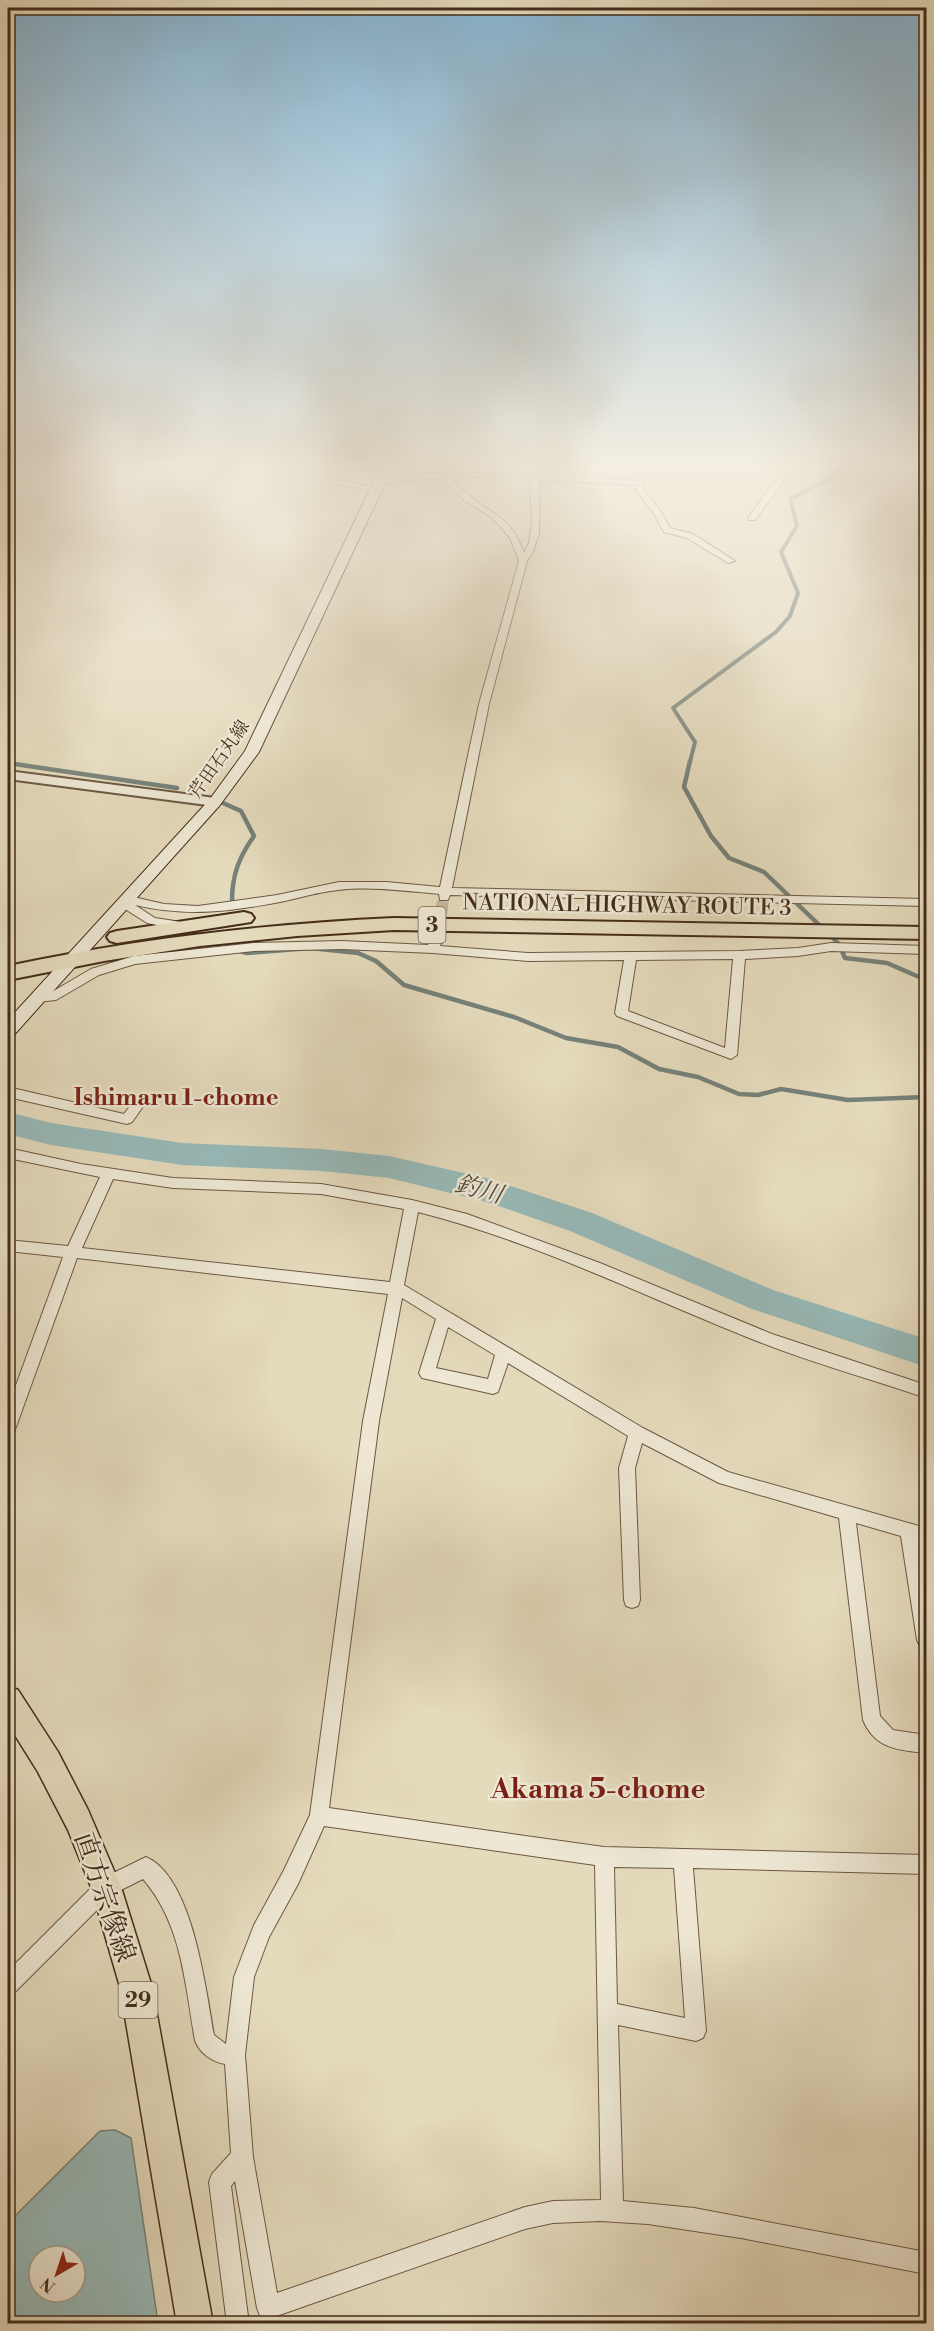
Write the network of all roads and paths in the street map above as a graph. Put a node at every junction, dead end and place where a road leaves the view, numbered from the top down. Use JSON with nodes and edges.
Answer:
{"nodes":[{"id":1,"x":338,"y":571,"type":"edge"},
{"id":2,"x":520,"y":571,"type":"edge"},
{"id":3,"x":8,"y":775,"type":"edge"},
{"id":4,"x":215,"y":802,"type":"junction"},
{"id":5,"x":444,"y":895,"type":"junction"},
{"id":6,"x":129,"y":900,"type":"junction"},
{"id":7,"x":927,"y":903,"type":"edge"},
{"id":8,"x":927,"y":920,"type":"edge"},
{"id":9,"x":792,"y":924,"type":"junction"},
{"id":10,"x":184,"y":925,"type":"junction"},
{"id":11,"x":888,"y":926,"type":"junction"},
{"id":12,"x":439,"y":931,"type":"tunnel mouth"},
{"id":13,"x":927,"y":933,"type":"edge"},
{"id":14,"x":88,"y":942,"type":"junction"},
{"id":15,"x":434,"y":949,"type":"junction"},
{"id":16,"x":927,"y":950,"type":"edge"},
{"id":17,"x":631,"y":955,"type":"junction"},
{"id":18,"x":739,"y":956,"type":"junction"},
{"id":19,"x":8,"y":958,"type":"edge"},
{"id":20,"x":72,"y":959,"type":"junction"},
{"id":21,"x":8,"y":974,"type":"edge"},
{"id":22,"x":37,"y":998,"type":"junction"},
{"id":23,"x":8,"y":1031,"type":"edge"},
{"id":24,"x":8,"y":1092,"type":"edge"},
{"id":25,"x":141,"y":1101,"type":"dead end"},
{"id":26,"x":8,"y":1153,"type":"edge"},
{"id":27,"x":109,"y":1173,"type":"junction"},
{"id":28,"x":412,"y":1205,"type":"junction"},
{"id":29,"x":8,"y":1245,"type":"edge"},
{"id":30,"x":72,"y":1253,"type":"junction"},
{"id":31,"x":398,"y":1289,"type":"junction"},
{"id":32,"x":444,"y":1316,"type":"junction"},
{"id":33,"x":503,"y":1353,"type":"junction"},
{"id":34,"x":927,"y":1391,"type":"edge"},
{"id":35,"x":8,"y":1427,"type":"edge"},
{"id":36,"x":637,"y":1432,"type":"junction"},
{"id":37,"x":847,"y":1514,"type":"junction"},
{"id":38,"x":909,"y":1532,"type":"junction"},
{"id":39,"x":927,"y":1535,"type":"edge"},
{"id":40,"x":632,"y":1600,"type":"dead end"},
{"id":41,"x":927,"y":1640,"type":"edge"},
{"id":42,"x":8,"y":1700,"type":"edge"},
{"id":43,"x":927,"y":1744,"type":"edge"},
{"id":44,"x":319,"y":1816,"type":"junction"},
{"id":45,"x":604,"y":1857,"type":"junction"},
{"id":46,"x":683,"y":1859,"type":"junction"},
{"id":47,"x":927,"y":1864,"type":"edge"},
{"id":48,"x":106,"y":1887,"type":"junction"},
{"id":49,"x":8,"y":1985,"type":"edge"},
{"id":50,"x":610,"y":2013,"type":"junction"},
{"id":51,"x":235,"y":2055,"type":"junction"},
{"id":52,"x":242,"y":2157,"type":"junction"},
{"id":53,"x":612,"y":2210,"type":"junction"},
{"id":54,"x":927,"y":2263,"type":"edge"},
{"id":55,"x":195,"y":2324,"type":"edge"},
{"id":56,"x":238,"y":2324,"type":"edge"}],
"edges":[{"from":1,"to":4,"type":"main road","name":"芹田石丸線"},
{"from":2,"to":5,"type":"street"},
{"from":3,"to":4,"type":"street"},
{"from":4,"to":6,"type":"main road","name":"芹田石丸線"},
{"from":5,"to":6,"type":"street"},
{"from":5,"to":7,"type":"street"},
{"from":6,"to":10,"type":"street"},
{"from":6,"to":14,"type":"main road","name":"芹田石丸線"},
{"from":8,"to":11,"type":"highway","name":"NATIONAL HIGHWAY ROUTE 3","number":"3"},
{"from":9,"to":10,"type":"highway","name":"NATIONAL HIGHWAY ROUTE 3","number":"3"},
{"from":9,"to":11,"type":"highway","name":"NATIONAL HIGHWAY ROUTE 3","number":"3"},
{"from":9,"to":20,"type":"highway","name":"NATIONAL HIGHWAY ROUTE 3","number":"3"},
{"from":10,"to":14,"type":"highway","name":"NATIONAL HIGHWAY ROUTE 3","number":"3"},
{"from":11,"to":13,"type":"highway","name":"NATIONAL HIGHWAY ROUTE 3","number":"3"},
{"from":12,"to":15,"type":"street"},
{"from":14,"to":19,"type":"highway","name":"NATIONAL HIGHWAY ROUTE 3","number":"3"},
{"from":14,"to":20,"type":"main road","name":"芹田石丸線"},
{"from":15,"to":17,"type":"street"},
{"from":15,"to":22,"type":"street"},
{"from":16,"to":18,"type":"street"},
{"from":17,"to":18,"type":"street"},
{"from":17,"to":18,"type":"street"},
{"from":20,"to":21,"type":"highway","name":"NATIONAL HIGHWAY ROUTE 3","number":"3"},
{"from":20,"to":22,"type":"main road","name":"芹田石丸線"},
{"from":22,"to":23,"type":"main road","name":"芹田石丸線"},
{"from":24,"to":25,"type":"street"},
{"from":26,"to":27,"type":"street"},
{"from":27,"to":28,"type":"street"},
{"from":27,"to":30,"type":"street"},
{"from":28,"to":31,"type":"street"},
{"from":28,"to":34,"type":"street"},
{"from":29,"to":30,"type":"street"},
{"from":30,"to":31,"type":"street"},
{"from":30,"to":35,"type":"street"},
{"from":31,"to":32,"type":"street"},
{"from":31,"to":44,"type":"street"},
{"from":32,"to":33,"type":"street"},
{"from":32,"to":33,"type":"street"},
{"from":33,"to":36,"type":"street"},
{"from":36,"to":37,"type":"street"},
{"from":36,"to":40,"type":"street"},
{"from":37,"to":38,"type":"street"},
{"from":37,"to":43,"type":"street"},
{"from":38,"to":39,"type":"street"},
{"from":38,"to":41,"type":"street"},
{"from":42,"to":48,"type":"main road","name":"直方宗像線","number":"29"},
{"from":44,"to":45,"type":"street"},
{"from":44,"to":51,"type":"street"},
{"from":45,"to":46,"type":"street"},
{"from":45,"to":50,"type":"street"},
{"from":46,"to":47,"type":"street"},
{"from":46,"to":50,"type":"street"},
{"from":48,"to":49,"type":"street"},
{"from":48,"to":51,"type":"street"},
{"from":48,"to":55,"type":"main road","name":"直方宗像線","number":"29"},
{"from":50,"to":53,"type":"street"},
{"from":51,"to":52,"type":"street"},
{"from":52,"to":53,"type":"street"},
{"from":52,"to":56,"type":"street"},
{"from":53,"to":54,"type":"street"}]}
